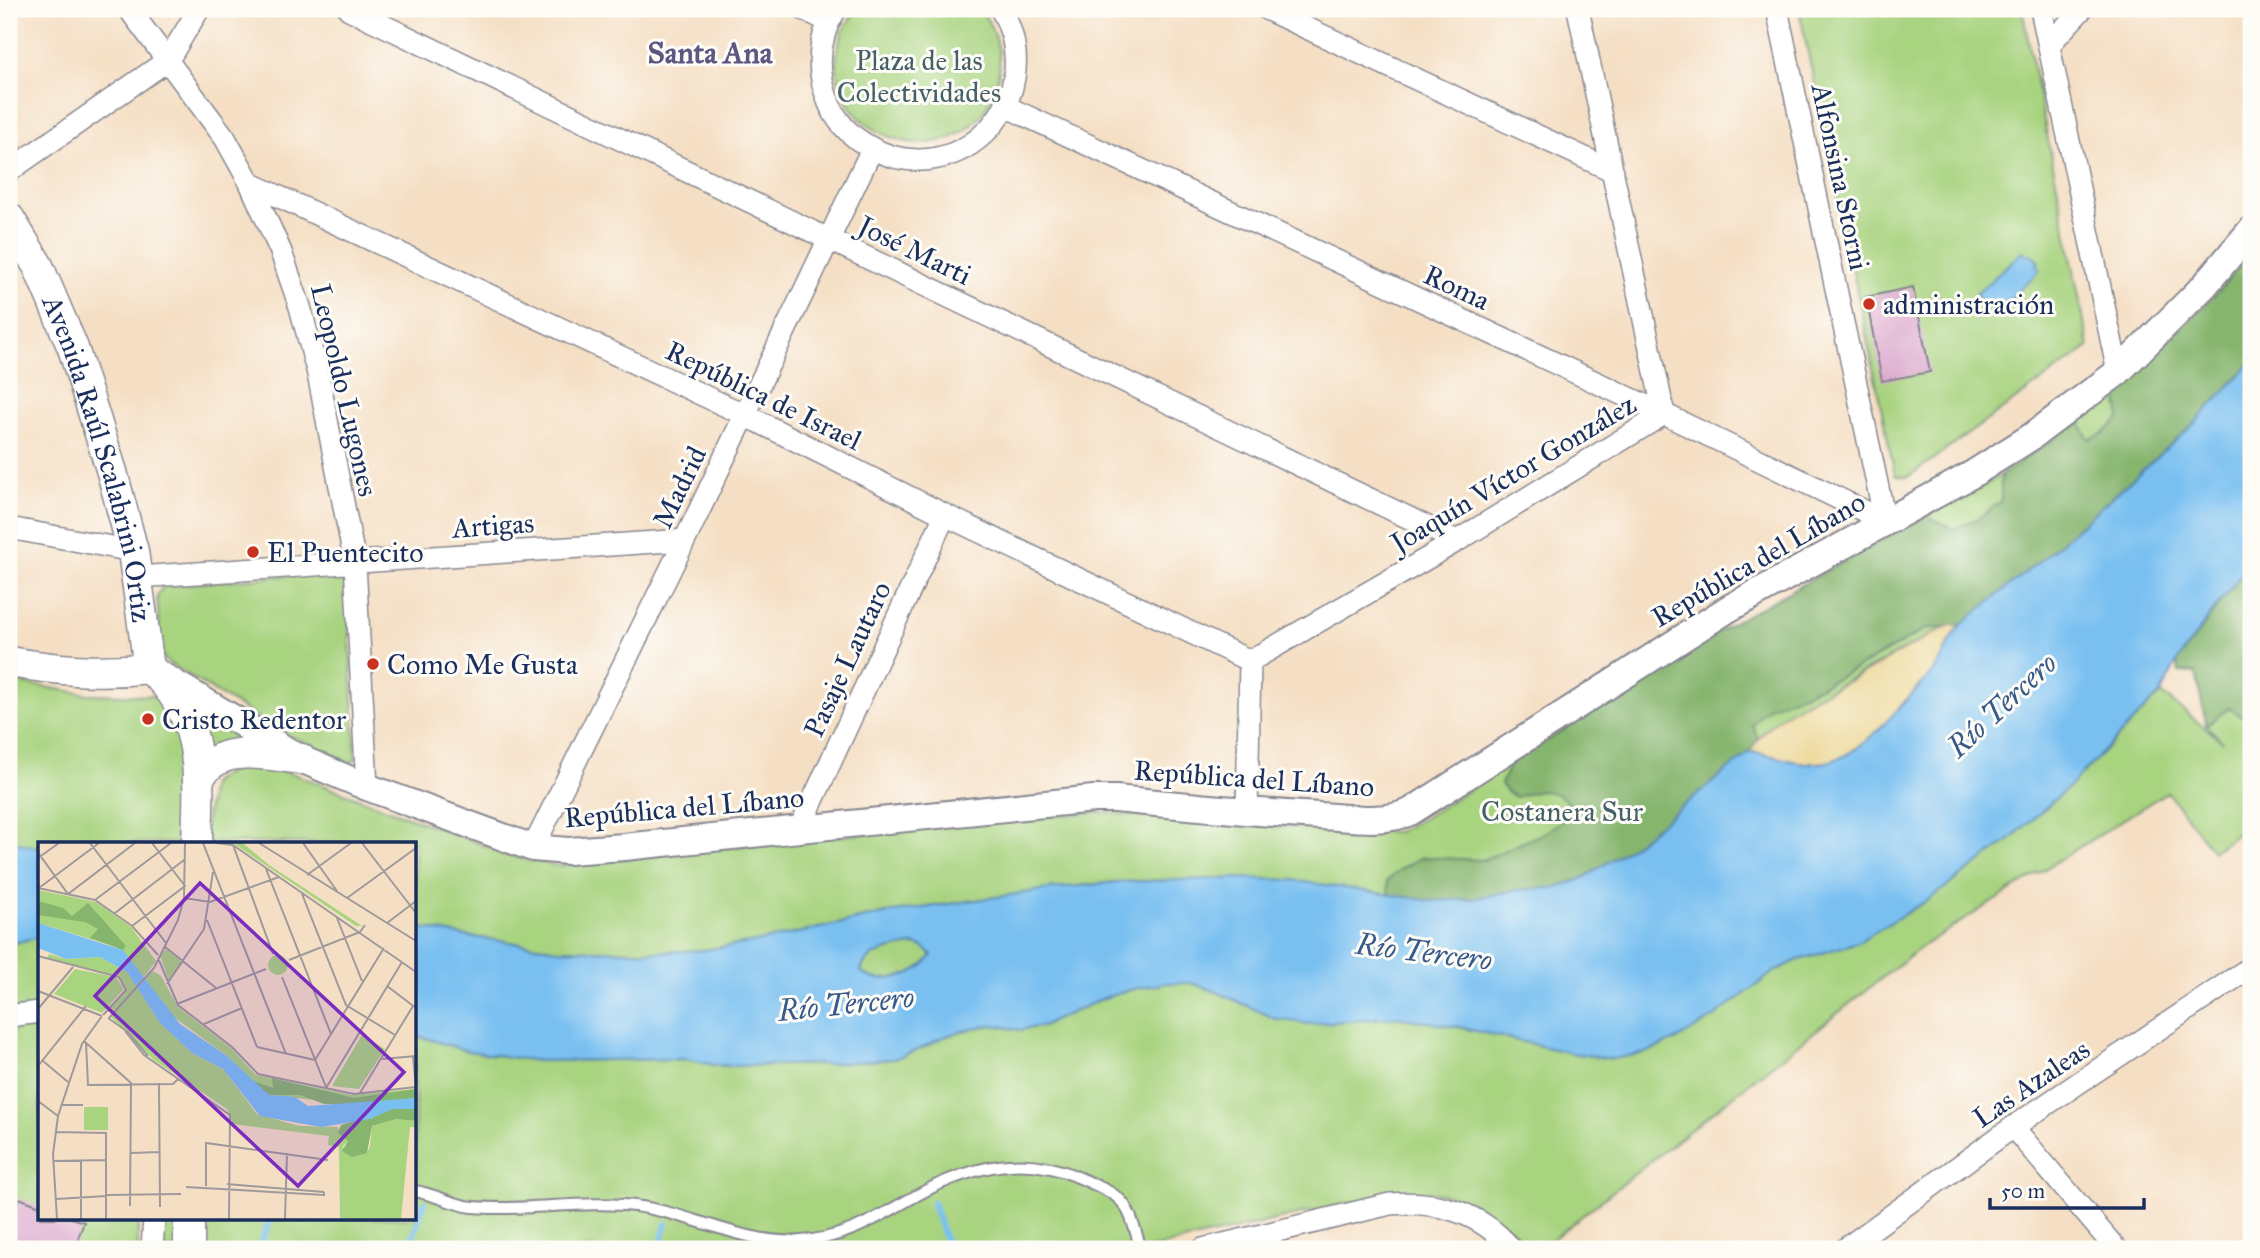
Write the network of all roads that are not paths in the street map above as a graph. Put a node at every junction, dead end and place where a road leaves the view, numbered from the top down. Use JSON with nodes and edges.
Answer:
{"nodes":[{"id":1,"x":129,"y":9,"type":"edge"},
{"id":2,"x":199,"y":9,"type":"edge"},
{"id":3,"x":349,"y":9,"type":"edge"},
{"id":4,"x":803,"y":9,"type":"edge"},
{"id":5,"x":1001,"y":9,"type":"edge"},
{"id":6,"x":1266,"y":9,"type":"edge"},
{"id":7,"x":1578,"y":9,"type":"edge"},
{"id":8,"x":1776,"y":9,"type":"edge"},
{"id":9,"x":2041,"y":9,"type":"edge"},
{"id":10,"x":2082,"y":9,"type":"edge"},
{"id":11,"x":832,"y":15,"type":"edge"},
{"id":12,"x":2049,"y":45,"type":"junction"},
{"id":13,"x":168,"y":60,"type":"junction"},
{"id":14,"x":1005,"y":106,"type":"junction"},
{"id":15,"x":872,"y":149,"type":"junction"},
{"id":16,"x":9,"y":171,"type":"edge"},
{"id":17,"x":1613,"y":171,"type":"junction"},
{"id":18,"x":250,"y":183,"type":"junction"},
{"id":19,"x":9,"y":218,"type":"edge"},
{"id":20,"x":2251,"y":230,"type":"edge"},
{"id":21,"x":829,"y":240,"type":"junction"},
{"id":22,"x":2118,"y":372,"type":"junction"},
{"id":23,"x":745,"y":415,"type":"junction"},
{"id":24,"x":1664,"y":415,"type":"junction"},
{"id":25,"x":945,"y":514,"type":"junction"},
{"id":26,"x":1885,"y":521,"type":"junction"},
{"id":27,"x":9,"y":528,"type":"edge"},
{"id":28,"x":685,"y":540,"type":"junction"},
{"id":29,"x":1457,"y":541,"type":"junction"},
{"id":30,"x":355,"y":563,"type":"junction"},
{"id":31,"x":135,"y":564,"type":"junction"},
{"id":32,"x":1251,"y":661,"type":"junction"},
{"id":33,"x":9,"y":662,"type":"edge"},
{"id":34,"x":149,"y":668,"type":"junction"},
{"id":35,"x":301,"y":760,"type":"junction"},
{"id":36,"x":367,"y":787,"type":"junction"},
{"id":37,"x":198,"y":790,"type":"junction"},
{"id":38,"x":1247,"y":812,"type":"junction"},
{"id":39,"x":800,"y":828,"type":"junction"},
{"id":40,"x":197,"y":842,"type":"edge"},
{"id":41,"x":533,"y":848,"type":"junction"},
{"id":42,"x":2251,"y":967,"type":"edge"},
{"id":43,"x":38,"y":1012,"type":"edge"},
{"id":44,"x":9,"y":1016,"type":"edge"},
{"id":45,"x":2013,"y":1127,"type":"junction"},
{"id":46,"x":416,"y":1191,"type":"edge"},
{"id":47,"x":154,"y":1220,"type":"edge"},
{"id":48,"x":1509,"y":1247,"type":"edge"},
{"id":49,"x":152,"y":1249,"type":"edge"},
{"id":50,"x":1141,"y":1249,"type":"edge"},
{"id":51,"x":1203,"y":1249,"type":"edge"},
{"id":52,"x":1845,"y":1249,"type":"edge"},
{"id":53,"x":2116,"y":1249,"type":"edge"}],
"edges":[{"from":1,"to":13,"type":"street","name":"Leopoldo Lugones"},
{"from":2,"to":13,"type":"street"},
{"from":3,"to":21,"type":"street","name":"José Marti"},
{"from":4,"to":11,"type":"street"},
{"from":5,"to":14,"type":"street"},
{"from":6,"to":17,"type":"street"},
{"from":7,"to":17,"type":"street","name":"Joaquín Víctor González"},
{"from":8,"to":26,"type":"street","name":"Alfonsina Storni"},
{"from":9,"to":12,"type":"street"},
{"from":10,"to":12,"type":"street"},
{"from":11,"to":15,"type":"street"},
{"from":12,"to":22,"type":"street"},
{"from":13,"to":16,"type":"street"},
{"from":13,"to":18,"type":"street","name":"Leopoldo Lugones"},
{"from":14,"to":15,"type":"street"},
{"from":14,"to":24,"type":"street","name":"Roma"},
{"from":15,"to":21,"type":"street","name":"Madrid"},
{"from":17,"to":24,"type":"street","name":"Joaquín Víctor González"},
{"from":18,"to":23,"type":"street","name":"República de Israel"},
{"from":18,"to":30,"type":"street","name":"Leopoldo Lugones"},
{"from":19,"to":31,"type":"main road","name":"Avenida Raúl Scalabrini Ortiz"},
{"from":20,"to":22,"type":"street","name":"República del Líbano"},
{"from":21,"to":23,"type":"street","name":"Madrid"},
{"from":21,"to":29,"type":"street","name":"José Marti"},
{"from":22,"to":26,"type":"street","name":"República del Líbano"},
{"from":23,"to":25,"type":"street","name":"República de Israel"},
{"from":23,"to":28,"type":"street","name":"Madrid"},
{"from":24,"to":26,"type":"street","name":"Roma"},
{"from":24,"to":29,"type":"street","name":"Joaquín Víctor González"},
{"from":25,"to":32,"type":"street","name":"República de Israel"},
{"from":25,"to":39,"type":"street","name":"Pasaje Lautaro"},
{"from":26,"to":38,"type":"street","name":"República del Líbano"},
{"from":27,"to":31,"type":"street","name":"Artigas"},
{"from":28,"to":30,"type":"street","name":"Artigas"},
{"from":28,"to":41,"type":"street","name":"Madrid"},
{"from":29,"to":32,"type":"street","name":"Joaquín Víctor González"},
{"from":30,"to":31,"type":"street","name":"Artigas"},
{"from":30,"to":36,"type":"street","name":"Leopoldo Lugones"},
{"from":31,"to":34,"type":"main road","name":"Avenida Raúl Scalabrini Ortiz"},
{"from":32,"to":38,"type":"street"},
{"from":33,"to":34,"type":"main road"},
{"from":34,"to":35,"type":"street","name":"República del Líbano"},
{"from":34,"to":37,"type":"main road"},
{"from":35,"to":36,"type":"street","name":"República del Líbano"},
{"from":35,"to":37,"type":"main road"},
{"from":36,"to":41,"type":"street","name":"República del Líbano"},
{"from":37,"to":40,"type":"main road"},
{"from":38,"to":39,"type":"street","name":"República del Líbano"},
{"from":39,"to":41,"type":"street","name":"República del Líbano"},
{"from":42,"to":45,"type":"street","name":"Las Azaleas"},
{"from":43,"to":44,"type":"street"},
{"from":45,"to":52,"type":"street","name":"Las Azaleas"},
{"from":45,"to":53,"type":"street"},
{"from":46,"to":50,"type":"lane"},
{"from":47,"to":49,"type":"street"},
{"from":48,"to":51,"type":"street"}]}
